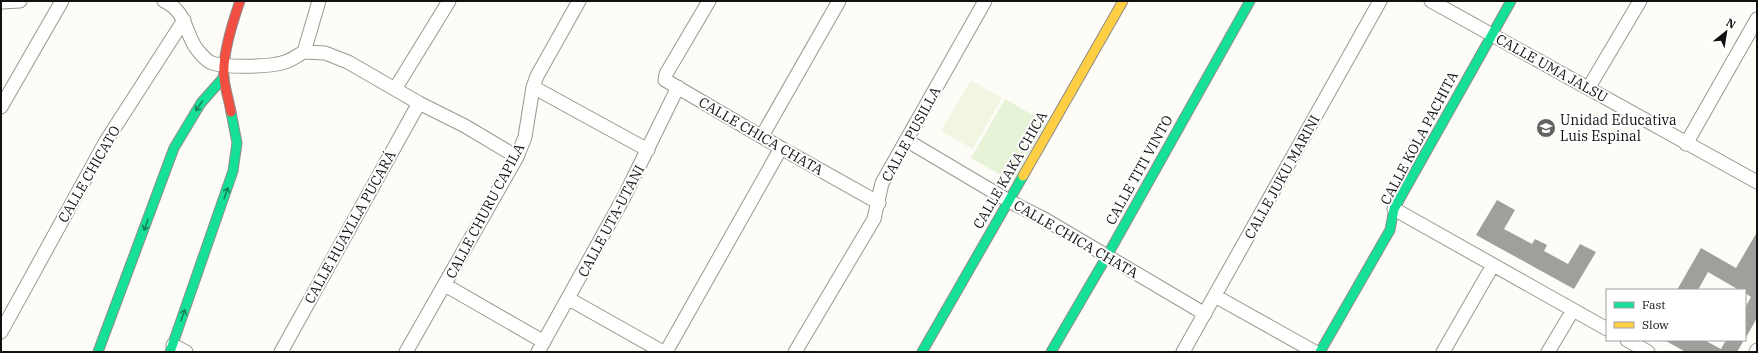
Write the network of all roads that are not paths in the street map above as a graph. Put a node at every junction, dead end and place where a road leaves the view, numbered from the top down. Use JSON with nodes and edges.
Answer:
{"nodes":[{"id":1,"x":20,"y":1,"type":"edge"},
{"id":2,"x":62,"y":1,"type":"edge"},
{"id":3,"x":164,"y":1,"type":"edge"},
{"id":4,"x":240,"y":1,"type":"edge"},
{"id":5,"x":319,"y":1,"type":"edge"},
{"id":6,"x":449,"y":1,"type":"edge"},
{"id":7,"x":579,"y":1,"type":"edge"},
{"id":8,"x":709,"y":1,"type":"edge"},
{"id":9,"x":839,"y":1,"type":"edge"},
{"id":10,"x":985,"y":1,"type":"edge"},
{"id":11,"x":1122,"y":1,"type":"edge"},
{"id":12,"x":1250,"y":1,"type":"edge"},
{"id":13,"x":1431,"y":1,"type":"edge"},
{"id":14,"x":1512,"y":1,"type":"edge"},
{"id":15,"x":1640,"y":1,"type":"edge"},
{"id":16,"x":1,"y":2,"type":"edge"},
{"id":17,"x":1376,"y":2,"type":"edge"},
{"id":18,"x":184,"y":20,"type":"junction"},
{"id":19,"x":1757,"y":20,"type":"edge"},
{"id":20,"x":1492,"y":34,"type":"junction"},
{"id":21,"x":304,"y":52,"type":"junction"},
{"id":22,"x":224,"y":71,"type":"junction"},
{"id":23,"x":533,"y":87,"type":"junction"},
{"id":24,"x":678,"y":87,"type":"junction"},
{"id":25,"x":1589,"y":87,"type":"junction"},
{"id":26,"x":395,"y":89,"type":"junction"},
{"id":27,"x":419,"y":103,"type":"junction"},
{"id":28,"x":1,"y":107,"type":"edge"},
{"id":29,"x":762,"y":136,"type":"junction"},
{"id":30,"x":906,"y":140,"type":"junction"},
{"id":31,"x":1686,"y":144,"type":"junction"},
{"id":32,"x":781,"y":148,"type":"junction"},
{"id":33,"x":648,"y":150,"type":"junction"},
{"id":34,"x":517,"y":157,"type":"junction"},
{"id":35,"x":1757,"y":182,"type":"edge"},
{"id":36,"x":1009,"y":201,"type":"junction"},
{"id":37,"x":879,"y":203,"type":"junction"},
{"id":38,"x":1394,"y":209,"type":"junction"},
{"id":39,"x":1107,"y":256,"type":"junction"},
{"id":40,"x":1493,"y":265,"type":"junction"},
{"id":41,"x":445,"y":285,"type":"junction"},
{"id":42,"x":1215,"y":296,"type":"junction"},
{"id":43,"x":569,"y":298,"type":"junction"},
{"id":44,"x":1573,"y":310,"type":"junction"},
{"id":45,"x":1205,"y":314,"type":"junction"},
{"id":46,"x":1606,"y":328,"type":"edge"},
{"id":47,"x":1,"y":332,"type":"edge"},
{"id":48,"x":1629,"y":341,"type":"edge"},
{"id":49,"x":542,"y":347,"type":"edge"},
{"id":50,"x":171,"y":348,"type":"edge"},
{"id":51,"x":98,"y":352,"type":"edge"},
{"id":52,"x":186,"y":352,"type":"edge"},
{"id":53,"x":281,"y":352,"type":"edge"},
{"id":54,"x":406,"y":352,"type":"edge"},
{"id":55,"x":664,"y":352,"type":"edge"},
{"id":56,"x":795,"y":352,"type":"edge"},
{"id":57,"x":922,"y":352,"type":"edge"},
{"id":58,"x":1050,"y":352,"type":"edge"},
{"id":59,"x":1183,"y":352,"type":"edge"},
{"id":60,"x":1316,"y":352,"type":"edge"},
{"id":61,"x":1320,"y":352,"type":"edge"},
{"id":62,"x":1443,"y":352,"type":"edge"},
{"id":63,"x":1548,"y":352,"type":"edge"},
{"id":64,"x":1648,"y":352,"type":"edge"}],
"edges":[{"from":1,"to":16,"type":"street"},
{"from":2,"to":28,"type":"street"},
{"from":3,"to":18,"type":"street"},
{"from":4,"to":22,"type":"street"},
{"from":5,"to":21,"type":"street"},
{"from":6,"to":26,"type":"street"},
{"from":7,"to":23,"type":"street","name":"CALLE CHURU CAPILA"},
{"from":8,"to":24,"type":"street","name":"CALLE CHICA CHATA"},
{"from":9,"to":29,"type":"street"},
{"from":10,"to":30,"type":"street","name":"CALLE PUSILLA"},
{"from":11,"to":36,"type":"street","name":"CALLE KAKA CHICA"},
{"from":12,"to":39,"type":"street","name":"CALLE TITI VINTO"},
{"from":13,"to":20,"type":"street","name":"CALLE UMA JALSU"},
{"from":14,"to":20,"type":"street","name":"CALLE KOLA PACHITA"},
{"from":15,"to":25,"type":"street"},
{"from":17,"to":42,"type":"street","name":"CALLE JUKU MARINI"},
{"from":18,"to":22,"type":"street"},
{"from":18,"to":47,"type":"street","name":"CALLE CHICATO"},
{"from":19,"to":31,"type":"street"},
{"from":20,"to":25,"type":"street","name":"CALLE UMA JALSU"},
{"from":20,"to":38,"type":"street","name":"CALLE KOLA PACHITA"},
{"from":21,"to":22,"type":"street"},
{"from":21,"to":26,"type":"street"},
{"from":50,"to":22,"type":"street","one_way":true},
{"from":22,"to":51,"type":"street","one_way":true},
{"from":23,"to":33,"type":"street"},
{"from":23,"to":34,"type":"street","name":"CALLE CHURU CAPILA"},
{"from":24,"to":29,"type":"street","name":"CALLE CHICA CHATA"},
{"from":24,"to":33,"type":"street","name":"CALLE UTA-UTANI"},
{"from":25,"to":31,"type":"street","name":"CALLE UMA JALSU"},
{"from":26,"to":27,"type":"street"},
{"from":27,"to":34,"type":"street"},
{"from":27,"to":53,"type":"street","name":"CALLE HUAYLLA PUCARÁ"},
{"from":29,"to":32,"type":"street","name":"CALLE CHICA CHATA"},
{"from":30,"to":36,"type":"street","name":"CALLE CHICA CHATA"},
{"from":30,"to":37,"type":"street","name":"CALLE PUSILLA"},
{"from":31,"to":35,"type":"street","name":"CALLE UMA JALSU"},
{"from":32,"to":37,"type":"street","name":"CALLE CHICA CHATA"},
{"from":32,"to":55,"type":"street"},
{"from":33,"to":43,"type":"street","name":"CALLE UTA-UTANI"},
{"from":34,"to":41,"type":"street","name":"CALLE CHURU CAPILA"},
{"from":36,"to":39,"type":"street","name":"CALLE CHICA CHATA"},
{"from":36,"to":57,"type":"street","name":"CALLE KAKA CHICA"},
{"from":37,"to":56,"type":"street","name":"CALLE PUSILLA"},
{"from":38,"to":40,"type":"street"},
{"from":38,"to":61,"type":"street","name":"CALLE KOLA PACHITA"},
{"from":39,"to":45,"type":"street","name":"CALLE CHICA CHATA"},
{"from":39,"to":58,"type":"street","name":"CALLE TITI VINTO"},
{"from":40,"to":44,"type":"street"},
{"from":40,"to":62,"type":"street"},
{"from":41,"to":49,"type":"street"},
{"from":41,"to":54,"type":"street","name":"CALLE CHURU CAPILA"},
{"from":42,"to":45,"type":"street","name":"CALLE JUKU MARINI"},
{"from":42,"to":60,"type":"street"},
{"from":43,"to":49,"type":"street","name":"CALLE UTA-UTANI"},
{"from":43,"to":55,"type":"street"},
{"from":44,"to":46,"type":"street"},
{"from":44,"to":63,"type":"street"},
{"from":45,"to":59,"type":"street","name":"CALLE JUKU MARINI"},
{"from":48,"to":64,"type":"street"},
{"from":50,"to":52,"type":"street"}]}
